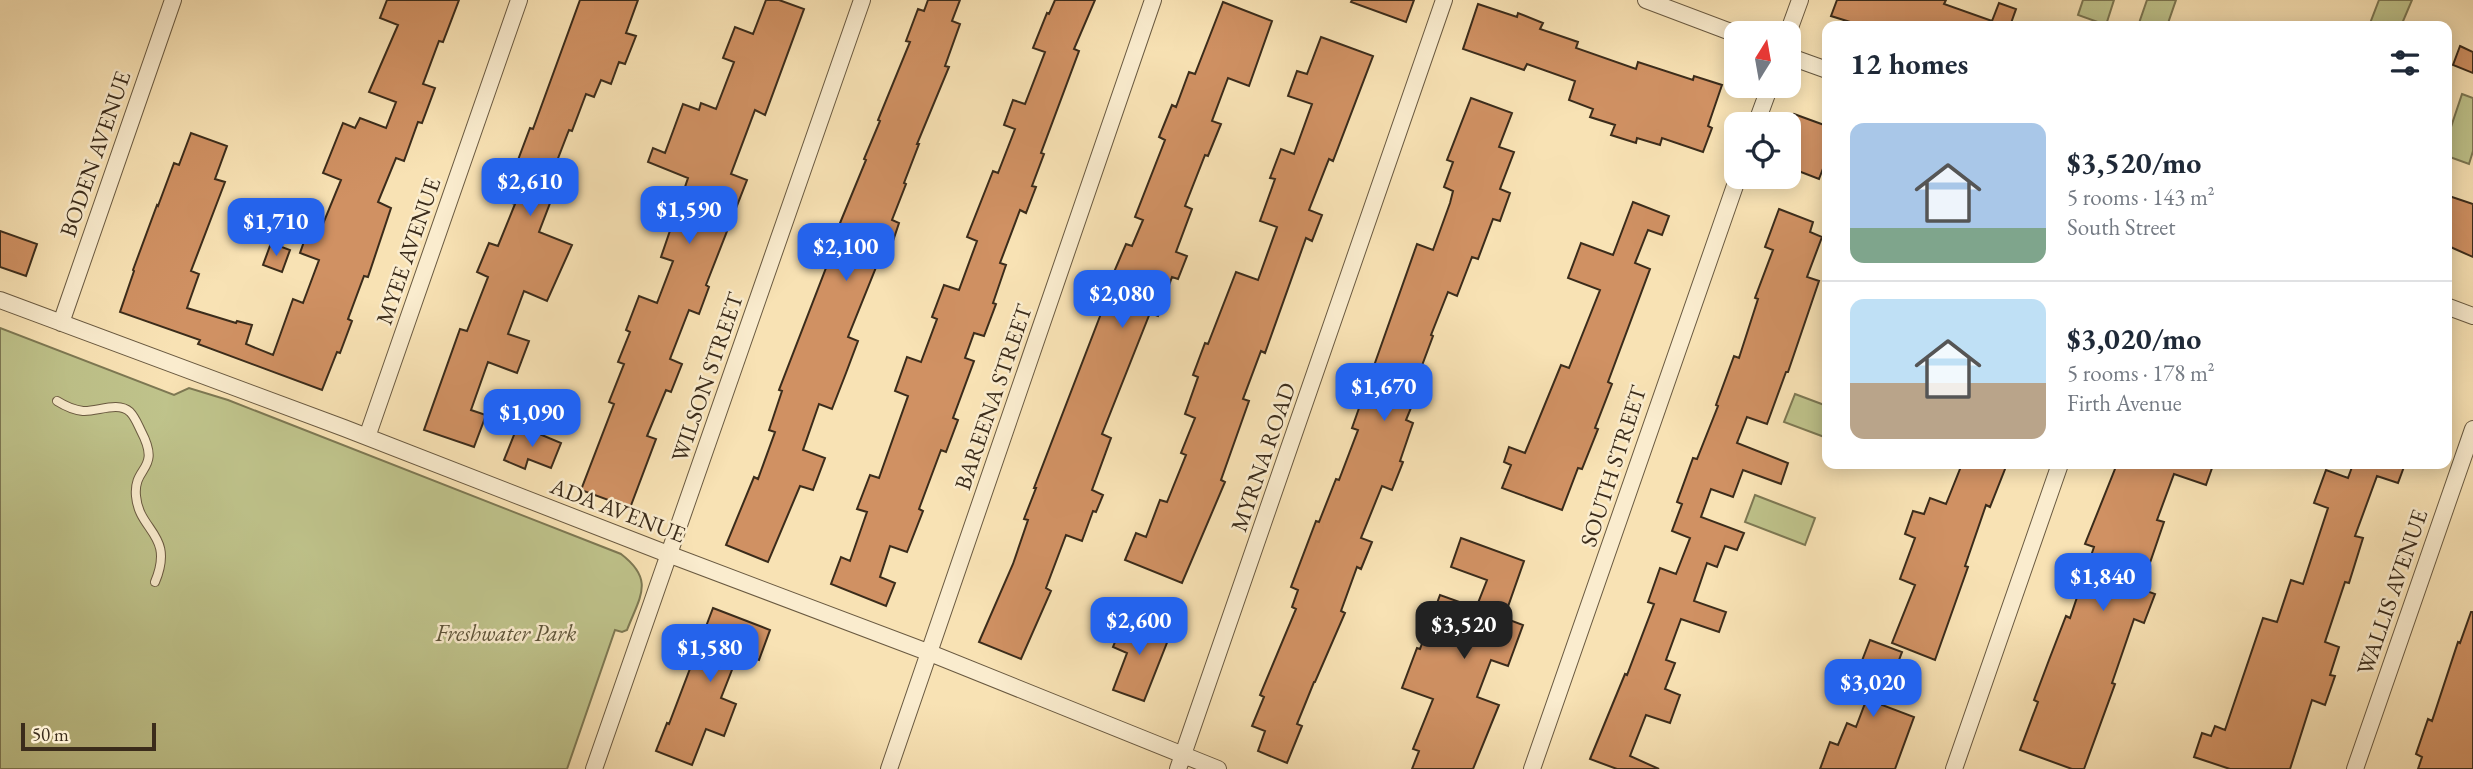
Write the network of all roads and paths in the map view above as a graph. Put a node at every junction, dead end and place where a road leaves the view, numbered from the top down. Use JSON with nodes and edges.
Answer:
{"nodes":[{"id":1,"x":173,"y":0,"type":"edge"},
{"id":2,"x":519,"y":0,"type":"edge"},
{"id":3,"x":863,"y":0,"type":"edge"},
{"id":4,"x":1153,"y":0,"type":"edge"},
{"id":5,"x":1444,"y":0,"type":"edge"},
{"id":6,"x":1646,"y":0,"type":"edge"},
{"id":7,"x":1800,"y":0,"type":"edge"},
{"id":8,"x":1792,"y":21,"type":"edge"},
{"id":9,"x":1724,"y":29,"type":"edge"},
{"id":10,"x":1801,"y":61,"type":"edge"},
{"id":11,"x":1822,"y":68,"type":"edge"},
{"id":12,"x":1734,"y":189,"type":"edge"},
{"id":13,"x":0,"y":300,"type":"edge"},
{"id":14,"x":2452,"y":308,"type":"edge"},
{"id":15,"x":2473,"y":316,"type":"edge"},
{"id":16,"x":61,"y":323,"type":"junction"},
{"id":17,"x":57,"y":401,"type":"dead end"},
{"id":18,"x":2473,"y":429,"type":"edge"},
{"id":19,"x":367,"y":437,"type":"junction"},
{"id":20,"x":2058,"y":469,"type":"edge"},
{"id":21,"x":669,"y":554,"type":"junction"},
{"id":22,"x":155,"y":582,"type":"dead end"},
{"id":23,"x":930,"y":653,"type":"junction"},
{"id":24,"x":1181,"y":762,"type":"edge"},
{"id":25,"x":594,"y":769,"type":"edge"},
{"id":26,"x":889,"y":769,"type":"edge"},
{"id":27,"x":1218,"y":769,"type":"edge"},
{"id":28,"x":1532,"y":769,"type":"edge"},
{"id":29,"x":1954,"y":769,"type":"edge"},
{"id":30,"x":2355,"y":769,"type":"edge"}],
"edges":[{"from":1,"to":16,"type":"street","name":"BODEN AVENUE"},
{"from":2,"to":19,"type":"street","name":"MYEE AVENUE"},
{"from":3,"to":21,"type":"street","name":"WILSON STREET"},
{"from":4,"to":23,"type":"street","name":"BAREENA STREET"},
{"from":5,"to":24,"type":"street","name":"MYRNA ROAD"},
{"from":6,"to":9,"type":"street"},
{"from":7,"to":8,"type":"street"},
{"from":10,"to":11,"type":"street"},
{"from":12,"to":28,"type":"street","name":"SOUTH STREET"},
{"from":13,"to":16,"type":"street","name":"ADA AVENUE"},
{"from":14,"to":15,"type":"street"},
{"from":16,"to":19,"type":"street","name":"ADA AVENUE"},
{"from":17,"to":22,"type":"lane"},
{"from":18,"to":30,"type":"street","name":"WALLIS AVENUE"},
{"from":19,"to":21,"type":"street","name":"ADA AVENUE"},
{"from":20,"to":29,"type":"street"},
{"from":21,"to":23,"type":"street","name":"ADA AVENUE"},
{"from":21,"to":25,"type":"street","name":"WILSON STREET"},
{"from":23,"to":24,"type":"street","name":"ADA AVENUE"},
{"from":23,"to":26,"type":"street","name":"BAREENA STREET"},
{"from":24,"to":27,"type":"street","name":"ADA AVENUE"}]}
